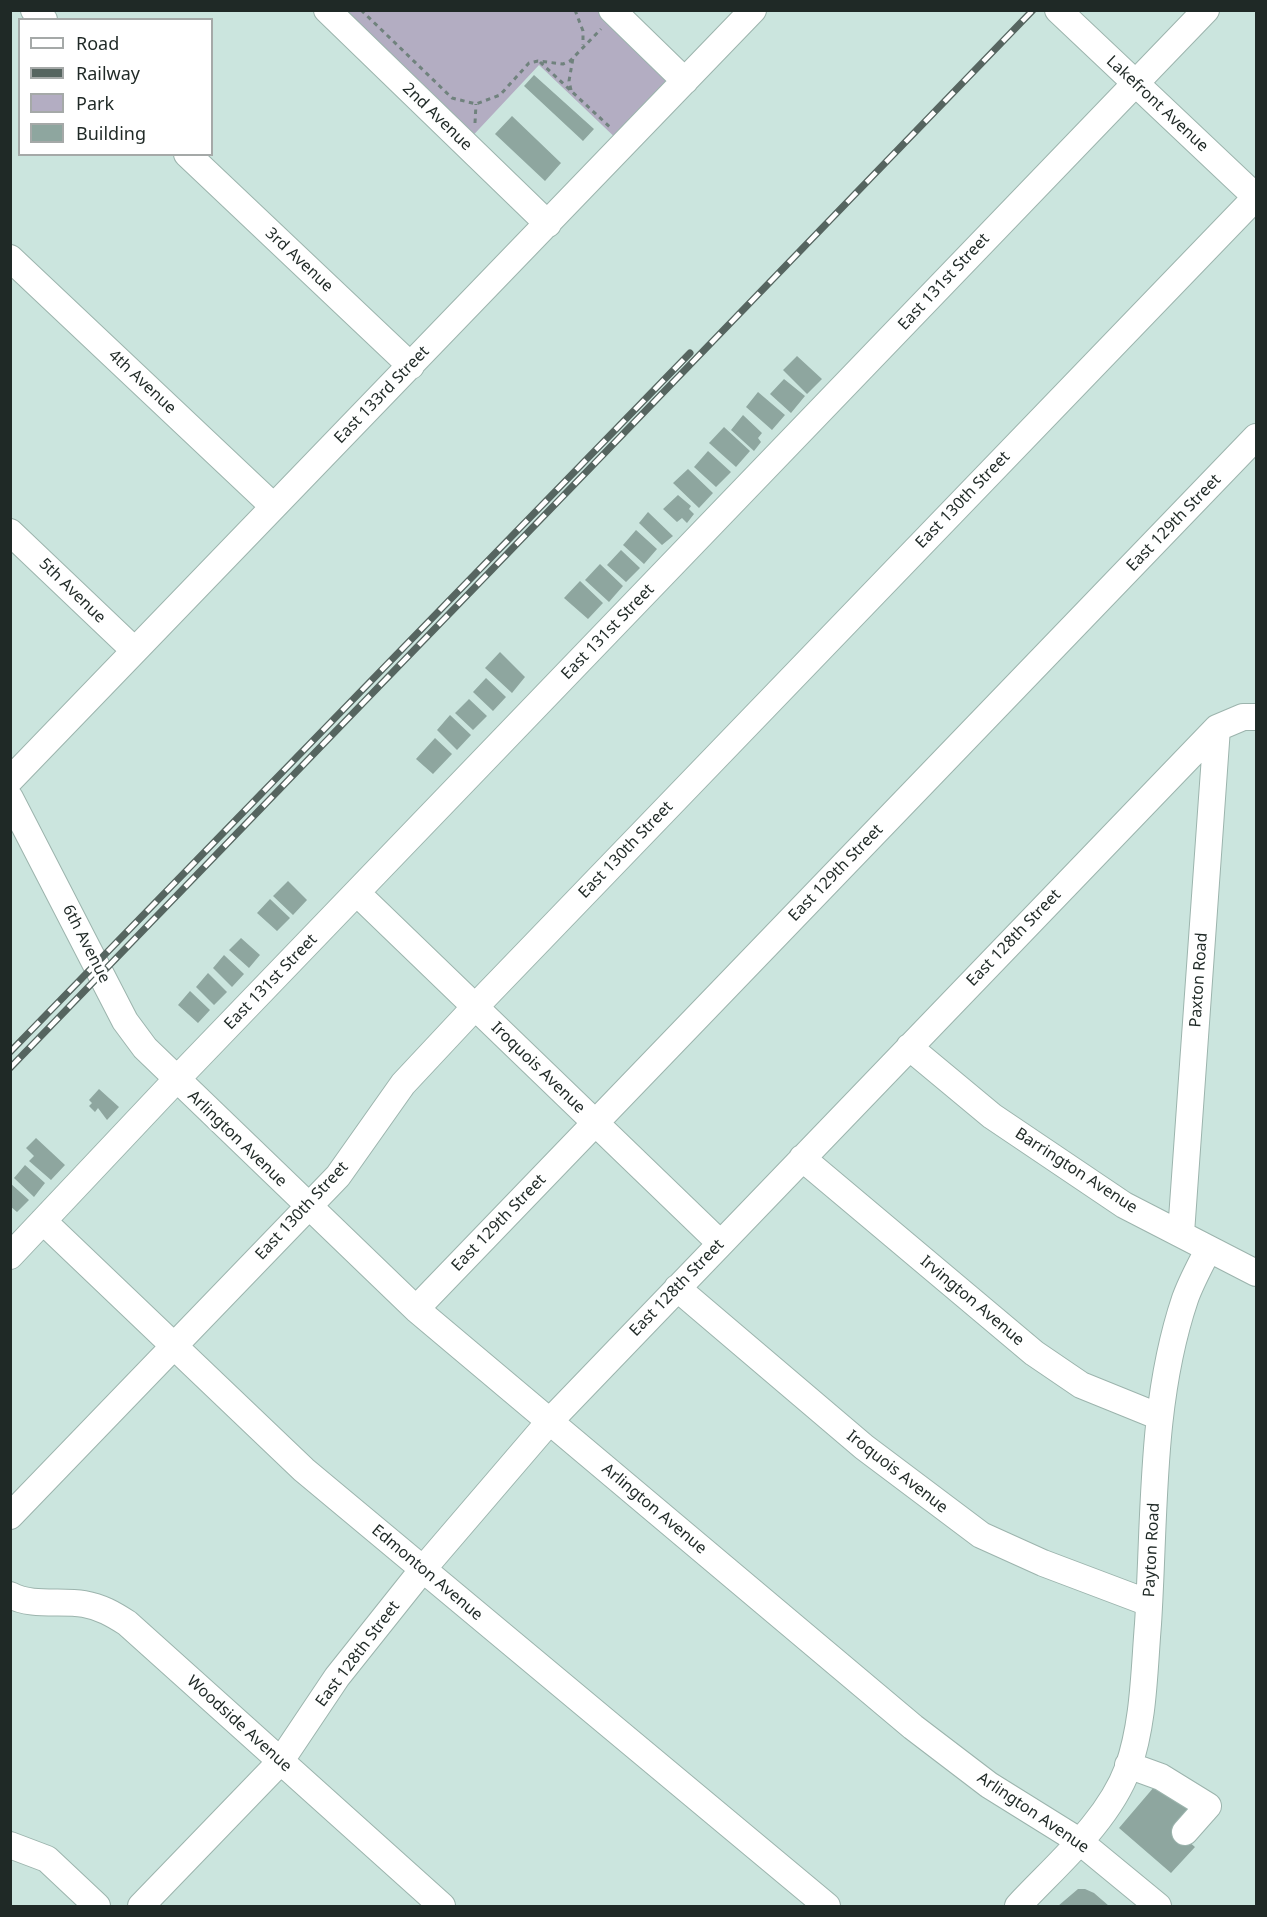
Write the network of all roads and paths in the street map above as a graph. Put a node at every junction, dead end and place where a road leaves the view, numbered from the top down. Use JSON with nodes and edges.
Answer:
{"nodes":[{"id":1,"x":327,"y":10,"type":"edge"},
{"id":2,"x":362,"y":10,"type":"edge"},
{"id":3,"x":575,"y":10,"type":"edge"},
{"id":4,"x":753,"y":10,"type":"edge"},
{"id":5,"x":1058,"y":10,"type":"edge"},
{"id":6,"x":1206,"y":10,"type":"edge"},
{"id":7,"x":610,"y":16,"type":"edge"},
{"id":8,"x":583,"y":47,"type":"junction"},
{"id":9,"x":573,"y":58,"type":"junction"},
{"id":10,"x":538,"y":61,"type":"junction"},
{"id":11,"x":686,"y":81,"type":"junction"},
{"id":12,"x":1135,"y":85,"type":"junction"},
{"id":13,"x":572,"y":92,"type":"junction"},
{"id":14,"x":476,"y":104,"type":"junction"},
{"id":15,"x":475,"y":130,"type":"dead end"},
{"id":16,"x":615,"y":133,"type":"dead end"},
{"id":17,"x":189,"y":156,"type":"edge"},
{"id":18,"x":1256,"y":197,"type":"edge"},
{"id":19,"x":548,"y":224,"type":"junction"},
{"id":20,"x":10,"y":258,"type":"edge"},
{"id":21,"x":411,"y":366,"type":"junction"},
{"id":22,"x":1257,"y":437,"type":"edge"},
{"id":23,"x":273,"y":506,"type":"junction"},
{"id":24,"x":10,"y":532,"type":"edge"},
{"id":25,"x":134,"y":650,"type":"junction"},
{"id":26,"x":1257,"y":717,"type":"edge"},
{"id":27,"x":1217,"y":728,"type":"junction"},
{"id":28,"x":10,"y":780,"type":"edge"},
{"id":29,"x":10,"y":798,"type":"edge"},
{"id":30,"x":357,"y":893,"type":"junction"},
{"id":31,"x":475,"y":1006,"type":"junction"},
{"id":32,"x":909,"y":1047,"type":"junction"},
{"id":33,"x":176,"y":1080,"type":"junction"},
{"id":34,"x":596,"y":1123,"type":"junction"},
{"id":35,"x":802,"y":1158,"type":"junction"},
{"id":36,"x":308,"y":1207,"type":"junction"},
{"id":37,"x":43,"y":1221,"type":"junction"},
{"id":38,"x":1181,"y":1233,"type":"junction"},
{"id":39,"x":720,"y":1243,"type":"junction"},
{"id":40,"x":1208,"y":1250,"type":"junction"},
{"id":41,"x":10,"y":1256,"type":"edge"},
{"id":42,"x":1257,"y":1273,"type":"edge"},
{"id":43,"x":677,"y":1288,"type":"junction"},
{"id":44,"x":416,"y":1309,"type":"junction"},
{"id":45,"x":176,"y":1345,"type":"junction"},
{"id":46,"x":1160,"y":1417,"type":"junction"},
{"id":47,"x":549,"y":1422,"type":"junction"},
{"id":48,"x":10,"y":1516,"type":"edge"},
{"id":49,"x":423,"y":1569,"type":"junction"},
{"id":50,"x":10,"y":1595,"type":"edge"},
{"id":51,"x":1149,"y":1603,"type":"junction"},
{"id":52,"x":280,"y":1762,"type":"junction"},
{"id":53,"x":1128,"y":1765,"type":"junction"},
{"id":54,"x":1185,"y":1832,"type":"dead end"},
{"id":55,"x":1079,"y":1841,"type":"junction"},
{"id":56,"x":10,"y":1845,"type":"edge"},
{"id":57,"x":97,"y":1906,"type":"edge"},
{"id":58,"x":141,"y":1906,"type":"edge"},
{"id":59,"x":442,"y":1906,"type":"edge"},
{"id":60,"x":827,"y":1906,"type":"edge"},
{"id":61,"x":1018,"y":1906,"type":"edge"},
{"id":62,"x":1158,"y":1906,"type":"edge"}],
"edges":[{"from":1,"to":19,"type":"street","name":"2nd Avenue"},
{"from":2,"to":14,"type":"path"},
{"from":3,"to":8,"type":"path"},
{"from":4,"to":11,"type":"street","name":"East 133rd Street"},
{"from":5,"to":12,"type":"street","name":"Lakefront Avenue"},
{"from":6,"to":12,"type":"street","name":"East 131st Street"},
{"from":7,"to":8,"type":"path"},
{"from":7,"to":11,"type":"street"},
{"from":8,"to":9,"type":"path"},
{"from":9,"to":10,"type":"path"},
{"from":9,"to":13,"type":"path"},
{"from":10,"to":13,"type":"path"},
{"from":10,"to":14,"type":"path"},
{"from":11,"to":19,"type":"street","name":"East 133rd Street"},
{"from":12,"to":18,"type":"street","name":"Lakefront Avenue"},
{"from":12,"to":30,"type":"street","name":"East 131st Street"},
{"from":13,"to":16,"type":"path"},
{"from":14,"to":15,"type":"path"},
{"from":17,"to":21,"type":"street","name":"3rd Avenue"},
{"from":18,"to":31,"type":"street","name":"East 130th Street"},
{"from":19,"to":21,"type":"street","name":"East 133rd Street"},
{"from":20,"to":23,"type":"street","name":"4th Avenue"},
{"from":21,"to":23,"type":"street","name":"East 133rd Street"},
{"from":22,"to":34,"type":"street","name":"East 129th Street"},
{"from":23,"to":25,"type":"street","name":"East 133rd Street"},
{"from":24,"to":25,"type":"street","name":"5th Avenue"},
{"from":25,"to":28,"type":"street","name":"East 133rd Street"},
{"from":26,"to":27,"type":"street","name":"East 128th Street"},
{"from":27,"to":32,"type":"street","name":"East 128th Street"},
{"from":27,"to":38,"type":"street","name":"Paxton Road"},
{"from":29,"to":33,"type":"street","name":"6th Avenue"},
{"from":30,"to":31,"type":"street","name":"Iroquois Avenue"},
{"from":30,"to":33,"type":"street","name":"East 131st Street"},
{"from":31,"to":34,"type":"street","name":"Iroquois Avenue"},
{"from":31,"to":36,"type":"street","name":"East 130th Street"},
{"from":32,"to":35,"type":"street","name":"East 128th Street"},
{"from":32,"to":38,"type":"street","name":"Barrington Avenue"},
{"from":33,"to":36,"type":"street","name":"Arlington Avenue"},
{"from":33,"to":37,"type":"street","name":"East 131st Street"},
{"from":34,"to":39,"type":"street","name":"Iroquois Avenue"},
{"from":34,"to":44,"type":"street","name":"East 129th Street"},
{"from":35,"to":39,"type":"street","name":"East 128th Street"},
{"from":35,"to":46,"type":"street","name":"Irvington Avenue"},
{"from":36,"to":44,"type":"street","name":"Arlington Avenue"},
{"from":36,"to":45,"type":"street","name":"East 130th Street"},
{"from":37,"to":41,"type":"street","name":"East 131st Street"},
{"from":37,"to":45,"type":"street","name":"Edmonton Avenue"},
{"from":38,"to":40,"type":"street","name":"Barrington Avenue"},
{"from":39,"to":43,"type":"street","name":"East 128th Street"},
{"from":40,"to":42,"type":"street","name":"Barrington Avenue"},
{"from":40,"to":46,"type":"street","name":"Payton Road"},
{"from":43,"to":47,"type":"street","name":"East 128th Street"},
{"from":43,"to":51,"type":"street","name":"Iroquois Avenue"},
{"from":44,"to":47,"type":"street","name":"Arlington Avenue"},
{"from":45,"to":48,"type":"street","name":"East 130th Street"},
{"from":45,"to":49,"type":"street","name":"Edmonton Avenue"},
{"from":46,"to":51,"type":"street","name":"Payton Road"},
{"from":47,"to":49,"type":"street","name":"East 128th Street"},
{"from":47,"to":55,"type":"street","name":"Arlington Avenue"},
{"from":49,"to":52,"type":"street","name":"East 128th Street"},
{"from":49,"to":60,"type":"street","name":"Edmonton Avenue"},
{"from":50,"to":52,"type":"street","name":"Woodside Avenue"},
{"from":51,"to":53,"type":"street","name":"Payton Road"},
{"from":52,"to":58,"type":"street","name":"East 128th Street"},
{"from":52,"to":59,"type":"street","name":"Woodside Avenue"},
{"from":53,"to":54,"type":"street"},
{"from":53,"to":55,"type":"street","name":"Payton Road"},
{"from":55,"to":61,"type":"street","name":"Payton Road"},
{"from":55,"to":62,"type":"street","name":"Arlington Avenue"},
{"from":56,"to":57,"type":"street"}]}
